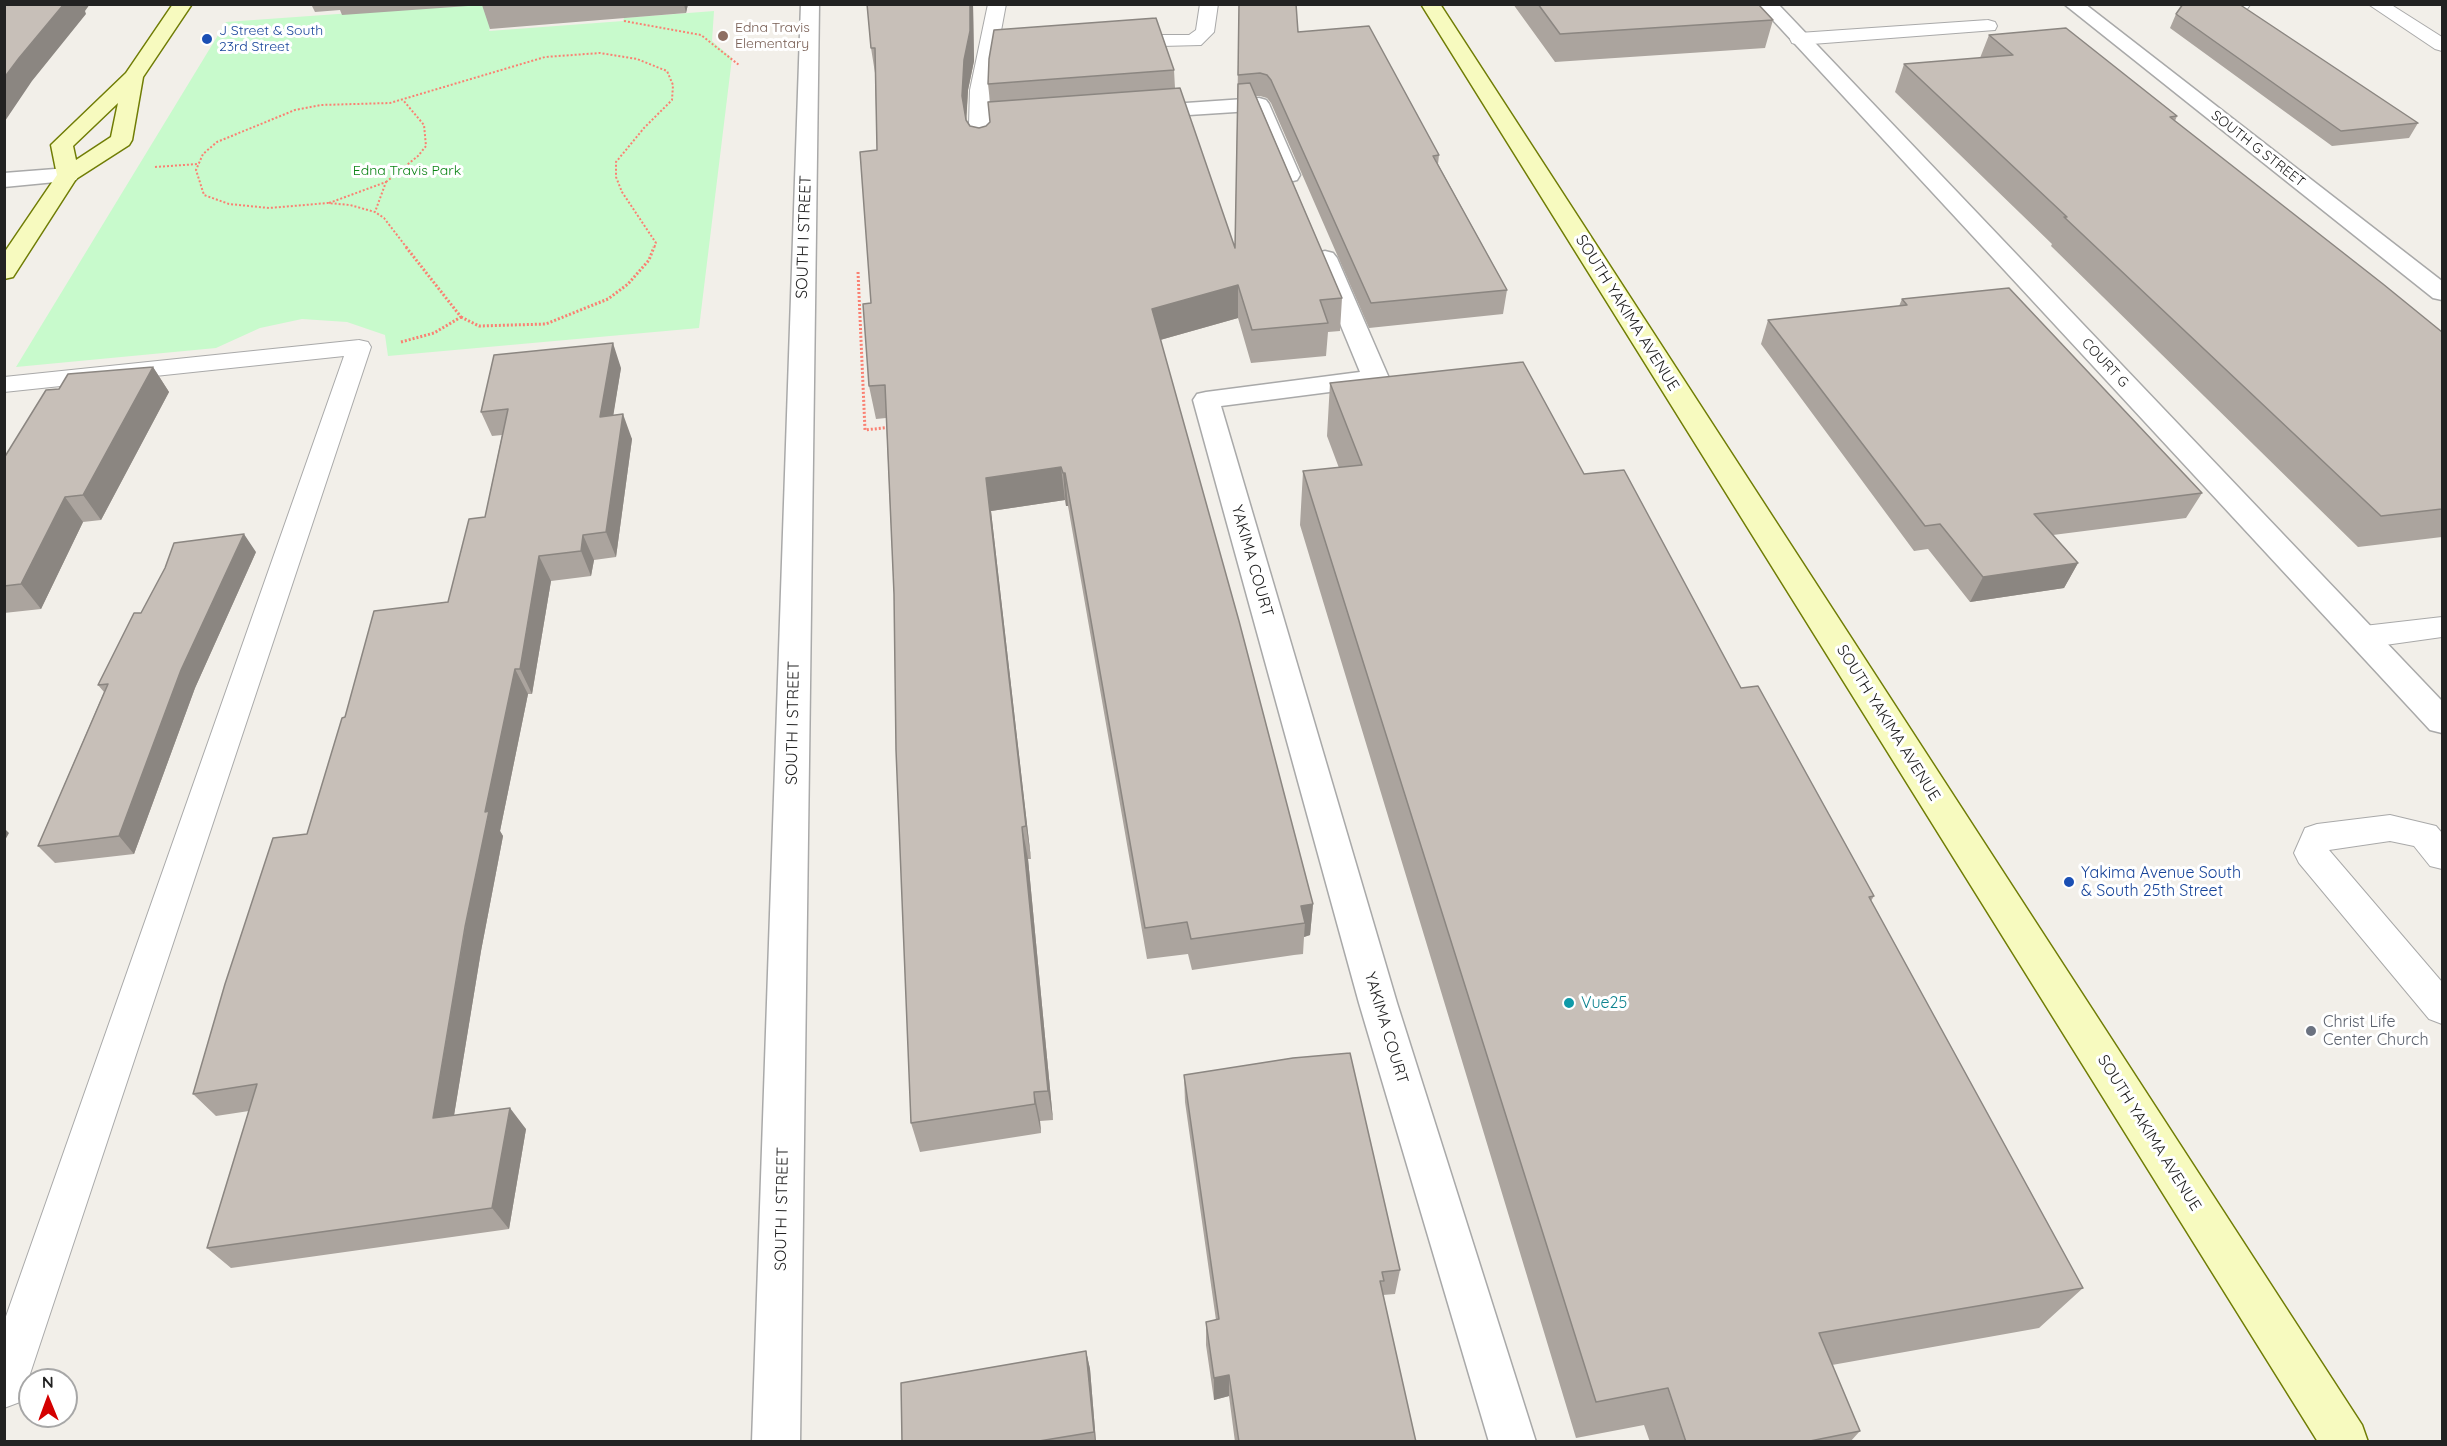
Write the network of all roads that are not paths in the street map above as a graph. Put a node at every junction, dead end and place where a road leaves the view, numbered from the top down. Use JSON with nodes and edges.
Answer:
{"nodes":[{"id":1,"x":183,"y":4,"type":"edge"},
{"id":2,"x":810,"y":4,"type":"edge"},
{"id":3,"x":997,"y":4,"type":"edge"},
{"id":4,"x":1209,"y":4,"type":"edge"},
{"id":5,"x":1430,"y":4,"type":"edge"},
{"id":6,"x":1767,"y":4,"type":"edge"},
{"id":7,"x":2073,"y":4,"type":"edge"},
{"id":8,"x":2377,"y":4,"type":"edge"},
{"id":9,"x":1988,"y":26,"type":"dead end"},
{"id":10,"x":1799,"y":39,"type":"junction"},
{"id":11,"x":1107,"y":41,"type":"edge"},
{"id":12,"x":2442,"y":45,"type":"edge"},
{"id":13,"x":133,"y":76,"type":"junction"},
{"id":14,"x":1119,"y":114,"type":"edge"},
{"id":15,"x":1049,"y":119,"type":"edge"},
{"id":16,"x":979,"y":125,"type":"junction"},
{"id":17,"x":982,"y":151,"type":"edge"},
{"id":18,"x":68,"y":175,"type":"junction"},
{"id":19,"x":4,"y":180,"type":"edge"},
{"id":20,"x":1298,"y":195,"type":"edge"},
{"id":21,"x":1316,"y":237,"type":"edge"},
{"id":22,"x":4,"y":272,"type":"edge"},
{"id":23,"x":2442,"y":293,"type":"edge"},
{"id":24,"x":4,"y":385,"type":"edge"},
{"id":25,"x":2442,"y":627,"type":"edge"},
{"id":26,"x":2364,"y":637,"type":"junction"},
{"id":27,"x":2442,"y":721,"type":"edge"},
{"id":28,"x":2442,"y":856,"type":"edge"},
{"id":29,"x":2442,"y":1008,"type":"edge"},
{"id":30,"x":4,"y":1386,"type":"edge"},
{"id":31,"x":776,"y":1442,"type":"edge"},
{"id":32,"x":1513,"y":1442,"type":"edge"},
{"id":33,"x":2345,"y":1442,"type":"edge"}],
"edges":[{"from":1,"to":13,"type":"main road"},
{"from":2,"to":31,"type":"street","name":"SOUTH I STREET"},
{"from":3,"to":16,"type":"lane"},
{"from":4,"to":11,"type":"lane"},
{"from":5,"to":33,"type":"main road","name":"SOUTH YAKIMA AVENUE"},
{"from":6,"to":10,"type":"street","name":"COURT G"},
{"from":7,"to":23,"type":"street","name":"SOUTH G STREET"},
{"from":8,"to":12,"type":"lane"},
{"from":9,"to":10,"type":"lane"},
{"from":10,"to":26,"type":"street","name":"COURT G"},
{"from":13,"to":18,"type":"main road"},
{"from":13,"to":18,"type":"main road"},
{"from":14,"to":20,"type":"street"},
{"from":15,"to":16,"type":"street"},
{"from":16,"to":17,"type":"lane"},
{"from":18,"to":19,"type":"street"},
{"from":18,"to":22,"type":"main road"},
{"from":21,"to":32,"type":"street","name":"YAKIMA COURT"},
{"from":24,"to":30,"type":"lane"},
{"from":25,"to":26,"type":"lane"},
{"from":26,"to":27,"type":"street","name":"COURT G"},
{"from":28,"to":29,"type":"lane"}]}
